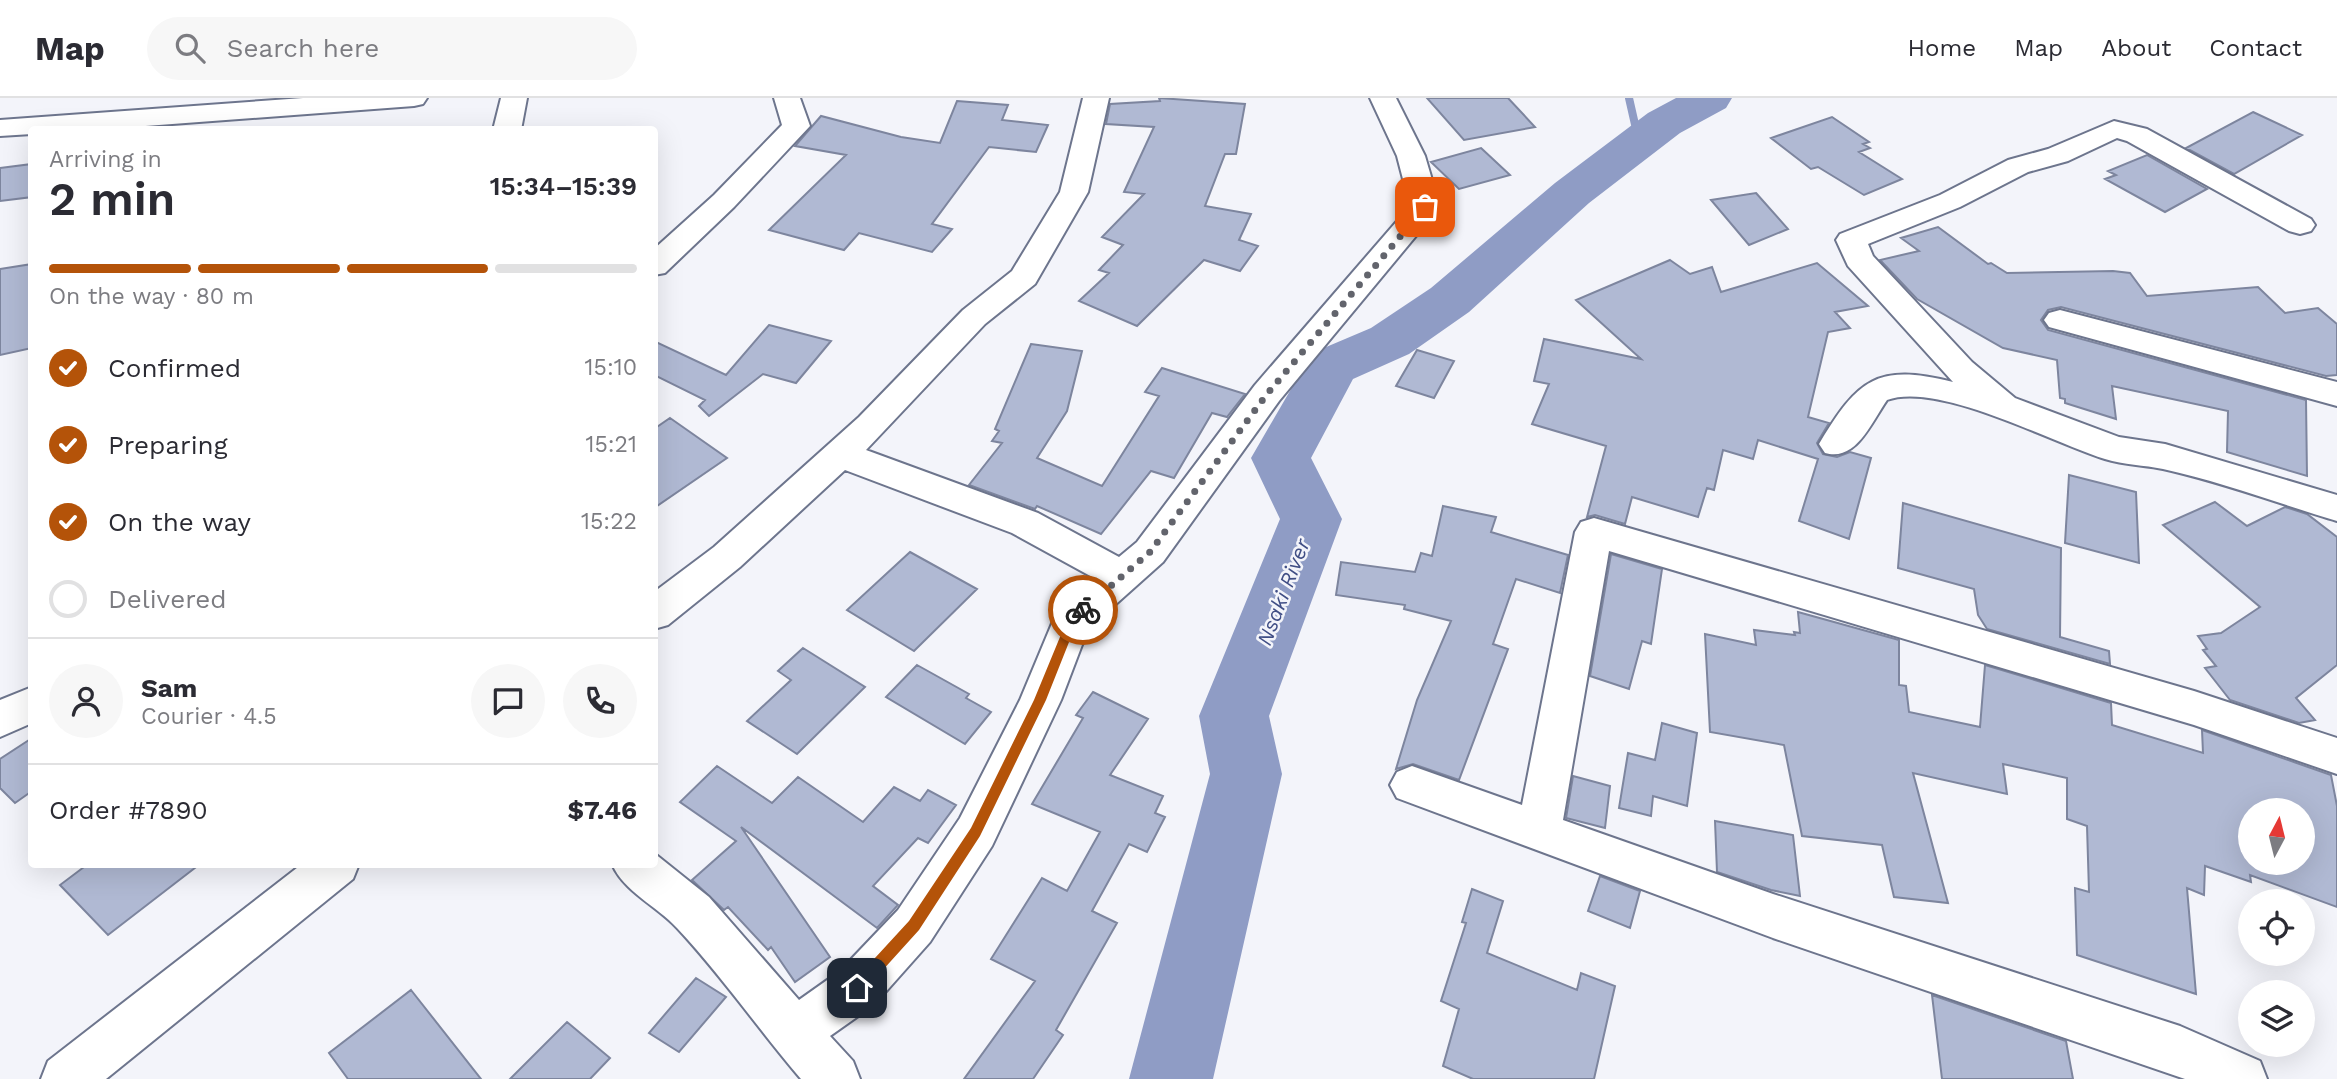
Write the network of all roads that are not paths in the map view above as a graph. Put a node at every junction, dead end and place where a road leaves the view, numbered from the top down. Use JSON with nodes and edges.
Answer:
{"nodes":[{"id":1,"x":414,"y":98,"type":"edge"},
{"id":2,"x":514,"y":98,"type":"edge"},
{"id":3,"x":787,"y":98,"type":"edge"},
{"id":4,"x":1096,"y":98,"type":"edge"},
{"id":5,"x":1382,"y":98,"type":"edge"},
{"id":6,"x":204,"y":114,"type":"edge"},
{"id":7,"x":28,"y":126,"type":"edge"},
{"id":8,"x":29,"y":126,"type":"edge"},
{"id":9,"x":508,"y":126,"type":"edge"},
{"id":10,"x":0,"y":128,"type":"edge"},
{"id":11,"x":2300,"y":225,"type":"dead end"},
{"id":12,"x":658,"y":262,"type":"edge"},
{"id":13,"x":2060,"y":320,"type":"dead end"},
{"id":14,"x":2337,"y":394,"type":"edge"},
{"id":15,"x":2003,"y":406,"type":"junction"},
{"id":16,"x":1837,"y":444,"type":"dead end"},
{"id":17,"x":839,"y":454,"type":"junction"},
{"id":18,"x":2335,"y":510,"type":"edge"},
{"id":19,"x":1122,"y":576,"type":"junction"},
{"id":20,"x":658,"y":611,"type":"edge"},
{"id":21,"x":28,"y":706,"type":"edge"},
{"id":22,"x":0,"y":719,"type":"edge"},
{"id":23,"x":2337,"y":756,"type":"edge"},
{"id":24,"x":1412,"y":785,"type":"dead end"},
{"id":25,"x":1539,"y":831,"type":"junction"},
{"id":26,"x":332,"y":868,"type":"edge"},
{"id":27,"x":639,"y":868,"type":"edge"},
{"id":28,"x":793,"y":1033,"type":"junction"},
{"id":29,"x":66,"y":1079,"type":"edge"},
{"id":30,"x":835,"y":1079,"type":"edge"},
{"id":31,"x":2242,"y":1079,"type":"edge"}],
"edges":[{"from":1,"to":6,"type":"street"},
{"from":2,"to":9,"type":"street"},
{"from":3,"to":12,"type":"street"},
{"from":4,"to":17,"type":"street"},
{"from":5,"to":19,"type":"street"},
{"from":6,"to":8,"type":"street"},
{"from":7,"to":10,"type":"street"},
{"from":11,"to":15,"type":"street"},
{"from":13,"to":14,"type":"street"},
{"from":15,"to":16,"type":"street"},
{"from":15,"to":18,"type":"street"},
{"from":17,"to":19,"type":"street"},
{"from":17,"to":20,"type":"street"},
{"from":19,"to":28,"type":"street"},
{"from":21,"to":22,"type":"street"},
{"from":23,"to":25,"type":"street"},
{"from":24,"to":25,"type":"street"},
{"from":25,"to":31,"type":"street"},
{"from":26,"to":29,"type":"street"},
{"from":27,"to":28,"type":"street"},
{"from":28,"to":30,"type":"street"}]}
